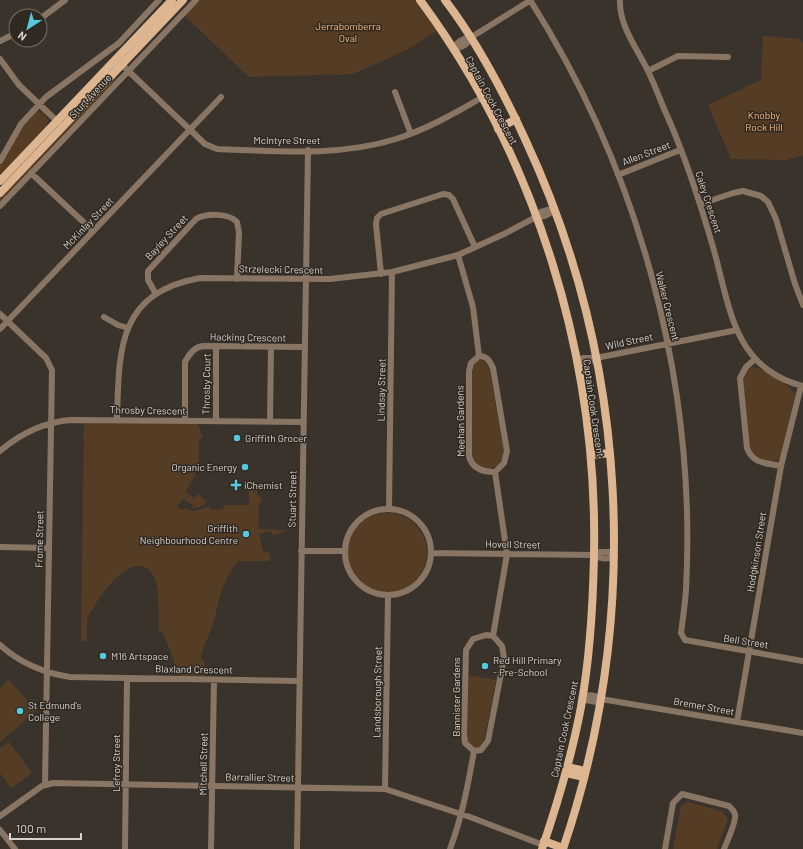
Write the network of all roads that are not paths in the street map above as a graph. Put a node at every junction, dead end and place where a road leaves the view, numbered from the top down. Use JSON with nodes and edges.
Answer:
{"nodes":[{"id":1,"x":65,"y":0,"type":"edge"},
{"id":2,"x":159,"y":0,"type":"edge"},
{"id":3,"x":172,"y":0,"type":"edge"},
{"id":4,"x":183,"y":0,"type":"edge"},
{"id":5,"x":196,"y":0,"type":"edge"},
{"id":6,"x":420,"y":0,"type":"edge"},
{"id":7,"x":445,"y":0,"type":"edge"},
{"id":8,"x":530,"y":0,"type":"edge"},
{"id":9,"x":620,"y":0,"type":"edge"},
{"id":10,"x":48,"y":14,"type":"edge"},
{"id":11,"x":470,"y":38,"type":"junction"},
{"id":12,"x":453,"y":49,"type":"junction"},
{"id":13,"x":728,"y":56,"type":"dead end"},
{"id":14,"x":0,"y":59,"type":"edge"},
{"id":15,"x":122,"y":65,"type":"junction"},
{"id":16,"x":648,"y":71,"type":"junction"},
{"id":17,"x":395,"y":92,"type":"dead end"},
{"id":18,"x":221,"y":97,"type":"dead end"},
{"id":19,"x":482,"y":98,"type":"junction"},
{"id":20,"x":38,"y":104,"type":"junction"},
{"id":21,"x":517,"y":121,"type":"junction"},
{"id":22,"x":60,"y":124,"type":"junction"},
{"id":23,"x":190,"y":130,"type":"junction"},
{"id":24,"x":498,"y":130,"type":"junction"},
{"id":25,"x":411,"y":134,"type":"junction"},
{"id":26,"x":308,"y":150,"type":"junction"},
{"id":27,"x":680,"y":150,"type":"junction"},
{"id":28,"x":0,"y":162,"type":"edge"},
{"id":29,"x":31,"y":173,"type":"junction"},
{"id":30,"x":618,"y":175,"type":"junction"},
{"id":31,"x":0,"y":181,"type":"edge"},
{"id":32,"x":0,"y":193,"type":"edge"},
{"id":33,"x":701,"y":204,"type":"junction"},
{"id":34,"x":0,"y":206,"type":"edge"},
{"id":35,"x":555,"y":208,"type":"junction"},
{"id":36,"x":536,"y":217,"type":"junction"},
{"id":37,"x":93,"y":231,"type":"junction"},
{"id":38,"x":475,"y":247,"type":"junction"},
{"id":39,"x":458,"y":255,"type":"junction"},
{"id":40,"x":392,"y":272,"type":"junction"},
{"id":41,"x":381,"y":274,"type":"junction"},
{"id":42,"x":237,"y":278,"type":"junction"},
{"id":43,"x":306,"y":279,"type":"junction"},
{"id":44,"x":156,"y":294,"type":"junction"},
{"id":45,"x":803,"y":305,"type":"edge"},
{"id":46,"x":0,"y":314,"type":"edge"},
{"id":47,"x":104,"y":317,"type":"dead end"},
{"id":48,"x":8,"y":321,"type":"junction"},
{"id":49,"x":128,"y":328,"type":"junction"},
{"id":50,"x":0,"y":329,"type":"edge"},
{"id":51,"x":737,"y":330,"type":"junction"},
{"id":52,"x":667,"y":344,"type":"junction"},
{"id":53,"x":216,"y":347,"type":"junction"},
{"id":54,"x":271,"y":347,"type":"junction"},
{"id":55,"x":305,"y":347,"type":"junction"},
{"id":56,"x":479,"y":356,"type":"junction"},
{"id":57,"x":596,"y":358,"type":"junction"},
{"id":58,"x":755,"y":359,"type":"junction"},
{"id":59,"x":577,"y":362,"type":"junction"},
{"id":60,"x":802,"y":386,"type":"edge"},
{"id":61,"x":118,"y":420,"type":"junction"},
{"id":62,"x":185,"y":420,"type":"junction"},
{"id":63,"x":216,"y":421,"type":"junction"},
{"id":64,"x":270,"y":422,"type":"junction"},
{"id":65,"x":303,"y":422,"type":"junction"},
{"id":66,"x":51,"y":423,"type":"junction"},
{"id":67,"x":0,"y":451,"type":"edge"},
{"id":68,"x":610,"y":456,"type":"junction"},
{"id":69,"x":591,"y":458,"type":"junction"},
{"id":70,"x":781,"y":466,"type":"junction"},
{"id":71,"x":495,"y":472,"type":"junction"},
{"id":72,"x":389,"y":509,"type":"junction"},
{"id":73,"x":0,"y":547,"type":"edge"},
{"id":74,"x":49,"y":548,"type":"junction"},
{"id":75,"x":301,"y":551,"type":"junction"},
{"id":76,"x":344,"y":552,"type":"junction"},
{"id":77,"x":432,"y":553,"type":"junction"},
{"id":78,"x":507,"y":554,"type":"junction"},
{"id":79,"x":594,"y":555,"type":"junction"},
{"id":80,"x":615,"y":556,"type":"junction"},
{"id":81,"x":388,"y":596,"type":"junction"},
{"id":82,"x":493,"y":636,"type":"junction"},
{"id":83,"x":683,"y":643,"type":"joint"},
{"id":84,"x":0,"y":645,"type":"edge"},
{"id":85,"x":750,"y":651,"type":"junction"},
{"id":86,"x":803,"y":661,"type":"edge"},
{"id":87,"x":47,"y":671,"type":"junction"},
{"id":88,"x":126,"y":678,"type":"junction"},
{"id":89,"x":214,"y":680,"type":"junction"},
{"id":90,"x":299,"y":681,"type":"junction"},
{"id":91,"x":582,"y":697,"type":"junction"},
{"id":92,"x":601,"y":699,"type":"junction"},
{"id":93,"x":737,"y":722,"type":"junction"},
{"id":94,"x":803,"y":733,"type":"edge"},
{"id":95,"x":474,"y":752,"type":"junction"},
{"id":96,"x":566,"y":770,"type":"junction"},
{"id":97,"x":585,"y":774,"type":"junction"},
{"id":98,"x":46,"y":785,"type":"junction"},
{"id":99,"x":126,"y":785,"type":"junction"},
{"id":100,"x":212,"y":786,"type":"junction"},
{"id":101,"x":298,"y":788,"type":"junction"},
{"id":102,"x":385,"y":789,"type":"junction"},
{"id":103,"x":462,"y":814,"type":"junction"},
{"id":104,"x":0,"y":816,"type":"edge"},
{"id":105,"x":0,"y":830,"type":"edge"},
{"id":106,"x":543,"y":845,"type":"edge"},
{"id":107,"x":15,"y":849,"type":"edge"},
{"id":108,"x":125,"y":849,"type":"edge"},
{"id":109,"x":212,"y":849,"type":"edge"},
{"id":110,"x":297,"y":849,"type":"edge"},
{"id":111,"x":450,"y":849,"type":"edge"},
{"id":112,"x":554,"y":849,"type":"edge"},
{"id":113,"x":564,"y":849,"type":"edge"},
{"id":114,"x":665,"y":849,"type":"edge"},
{"id":115,"x":724,"y":849,"type":"edge"}],
"edges":[{"from":1,"to":10,"type":"street"},
{"from":2,"to":20,"type":"street","name":"Sturt Avenue"},
{"from":3,"to":15,"type":"main road","name":"Sturt Avenue"},
{"from":4,"to":15,"type":"main road","name":"Sturt Avenue"},
{"from":5,"to":15,"type":"street","name":"Sturt Avenue"},
{"from":6,"to":12,"type":"main road","name":"Captain Cook Crescent"},
{"from":7,"to":11,"type":"main road","name":"Captain Cook Crescent"},
{"from":8,"to":11,"type":"street"},
{"from":8,"to":30,"type":"street","name":"Walker Crescent"},
{"from":9,"to":16,"type":"street","name":"Caley Crescent"},
{"from":11,"to":12,"type":"street"},
{"from":11,"to":21,"type":"main road","name":"Captain Cook Crescent"},
{"from":12,"to":19,"type":"main road","name":"Captain Cook Crescent"},
{"from":13,"to":16,"type":"street"},
{"from":14,"to":20,"type":"street"},
{"from":15,"to":22,"type":"main road","name":"Sturt Avenue"},
{"from":15,"to":23,"type":"street","name":"McIntyre Street"},
{"from":15,"to":29,"type":"street","name":"Sturt Avenue"},
{"from":16,"to":27,"type":"street","name":"Caley Crescent"},
{"from":17,"to":25,"type":"street"},
{"from":18,"to":23,"type":"street","name":"McKinlay Street"},
{"from":19,"to":24,"type":"main road","name":"Captain Cook Crescent"},
{"from":19,"to":25,"type":"street","name":"McIntyre Street"},
{"from":20,"to":22,"type":"street"},
{"from":20,"to":28,"type":"street","name":"Sturt Avenue"},
{"from":21,"to":24,"type":"main road"},
{"from":21,"to":35,"type":"main road","name":"Captain Cook Crescent"},
{"from":22,"to":31,"type":"main road","name":"Sturt Avenue"},
{"from":22,"to":32,"type":"main road","name":"Sturt Avenue"},
{"from":23,"to":26,"type":"street","name":"McIntyre Street"},
{"from":23,"to":37,"type":"street","name":"McKinlay Street"},
{"from":24,"to":36,"type":"main road","name":"Captain Cook Crescent"},
{"from":25,"to":26,"type":"street","name":"McIntyre Street"},
{"from":26,"to":43,"type":"street","name":"Stuart Street"},
{"from":27,"to":30,"type":"street","name":"Allen Street"},
{"from":27,"to":33,"type":"street","name":"Caley Crescent"},
{"from":29,"to":34,"type":"street","name":"Sturt Avenue"},
{"from":29,"to":37,"type":"street"},
{"from":30,"to":52,"type":"street","name":"Walker Crescent"},
{"from":33,"to":45,"type":"street"},
{"from":33,"to":51,"type":"street","name":"Caley Crescent"},
{"from":35,"to":36,"type":"street","name":"Strzelecki Crescent"},
{"from":35,"to":57,"type":"main road","name":"Captain Cook Crescent"},
{"from":36,"to":38,"type":"street","name":"Strzelecki Crescent"},
{"from":36,"to":59,"type":"main road","name":"Captain Cook Crescent"},
{"from":37,"to":48,"type":"street","name":"McKinlay Street"},
{"from":38,"to":39,"type":"street","name":"Strzelecki Crescent"},
{"from":38,"to":41,"type":"street"},
{"from":39,"to":40,"type":"street","name":"Strzelecki Crescent"},
{"from":39,"to":56,"type":"street"},
{"from":40,"to":41,"type":"street","name":"Strzelecki Crescent"},
{"from":40,"to":72,"type":"street","name":"Lindsay Street"},
{"from":41,"to":43,"type":"street","name":"Strzelecki Crescent"},
{"from":42,"to":43,"type":"street","name":"Strzelecki Crescent"},
{"from":42,"to":44,"type":"street","name":"Strzelecki Crescent"},
{"from":42,"to":44,"type":"street","name":"Bayley Street"},
{"from":43,"to":55,"type":"street","name":"Stuart Street"},
{"from":44,"to":49,"type":"street","name":"Strzelecki Crescent"},
{"from":46,"to":48,"type":"street","name":"Frome Street"},
{"from":47,"to":49,"type":"street"},
{"from":48,"to":50,"type":"street","name":"McKinlay Street"},
{"from":48,"to":66,"type":"street","name":"Frome Street"},
{"from":49,"to":61,"type":"street","name":"Strzelecki Crescent"},
{"from":51,"to":52,"type":"street","name":"Wild Street"},
{"from":51,"to":58,"type":"street","name":"Caley Crescent"},
{"from":52,"to":57,"type":"street","name":"Wild Street"},
{"from":52,"to":83,"type":"street","name":"Walker Crescent"},
{"from":53,"to":54,"type":"street","name":"Hacking Crescent"},
{"from":53,"to":62,"type":"street","name":"Hacking Crescent"},
{"from":53,"to":63,"type":"street","name":"Throsby Court"},
{"from":54,"to":55,"type":"street","name":"Hacking Crescent"},
{"from":54,"to":64,"type":"street"},
{"from":55,"to":65,"type":"street","name":"Stuart Street"},
{"from":56,"to":71,"type":"street"},
{"from":56,"to":71,"type":"street","name":"Meehan Gardens"},
{"from":57,"to":59,"type":"street","name":"Wild Street"},
{"from":57,"to":68,"type":"main road","name":"Captain Cook Crescent"},
{"from":58,"to":60,"type":"street","name":"Caley Crescent"},
{"from":58,"to":70,"type":"street"},
{"from":59,"to":69,"type":"main road","name":"Captain Cook Crescent"},
{"from":60,"to":70,"type":"street","name":"Hodgkinson Street"},
{"from":61,"to":62,"type":"street","name":"Throsby Crescent"},
{"from":61,"to":66,"type":"street","name":"Throsby Crescent"},
{"from":62,"to":63,"type":"street","name":"Throsby Crescent"},
{"from":63,"to":64,"type":"street","name":"Throsby Crescent"},
{"from":64,"to":65,"type":"street","name":"Throsby Crescent"},
{"from":65,"to":75,"type":"street","name":"Stuart Street"},
{"from":66,"to":67,"type":"street","name":"Throsby Crescent"},
{"from":66,"to":74,"type":"street","name":"Frome Street"},
{"from":68,"to":69,"type":"main road"},
{"from":68,"to":80,"type":"main road","name":"Captain Cook Crescent"},
{"from":69,"to":79,"type":"main road","name":"Captain Cook Crescent"},
{"from":70,"to":85,"type":"street","name":"Hodgkinson Street"},
{"from":71,"to":78,"type":"street"},
{"from":72,"to":76,"type":"street"},
{"from":72,"to":77,"type":"street"},
{"from":73,"to":74,"type":"street"},
{"from":74,"to":87,"type":"street","name":"Frome Street"},
{"from":75,"to":76,"type":"street"},
{"from":75,"to":90,"type":"street","name":"Stuart Street"},
{"from":76,"to":81,"type":"street"},
{"from":77,"to":78,"type":"street","name":"Hovell Street"},
{"from":77,"to":81,"type":"street"},
{"from":78,"to":79,"type":"street","name":"Hovell Street"},
{"from":78,"to":82,"type":"street"},
{"from":79,"to":80,"type":"street","name":"Hovell Street"},
{"from":79,"to":91,"type":"main road","name":"Captain Cook Crescent"},
{"from":80,"to":92,"type":"main road","name":"Captain Cook Crescent"},
{"from":81,"to":102,"type":"street","name":"Landsborough Street"},
{"from":82,"to":95,"type":"street"},
{"from":82,"to":95,"type":"street","name":"Bannister Gardens"},
{"from":83,"to":85,"type":"street","name":"Bell Street"},
{"from":84,"to":87,"type":"street","name":"Blaxland Crescent"},
{"from":85,"to":86,"type":"street","name":"Bell Street"},
{"from":85,"to":93,"type":"street","name":"Hodgkinson Street"},
{"from":87,"to":88,"type":"street","name":"Blaxland Crescent"},
{"from":87,"to":98,"type":"street","name":"Frome Street"},
{"from":88,"to":89,"type":"street","name":"Blaxland Crescent"},
{"from":88,"to":99,"type":"street","name":"Lefroy Street"},
{"from":89,"to":90,"type":"street","name":"Blaxland Crescent"},
{"from":89,"to":100,"type":"street","name":"Mitchell Street"},
{"from":90,"to":101,"type":"street","name":"Stuart Street"},
{"from":91,"to":92,"type":"street","name":"Bremer Street"},
{"from":91,"to":96,"type":"main road","name":"Captain Cook Crescent"},
{"from":92,"to":93,"type":"street","name":"Bremer Street"},
{"from":92,"to":97,"type":"main road","name":"Captain Cook Crescent"},
{"from":93,"to":94,"type":"street","name":"Bremer Street"},
{"from":95,"to":103,"type":"street"},
{"from":96,"to":97,"type":"main road"},
{"from":96,"to":106,"type":"main road","name":"Captain Cook Crescent"},
{"from":97,"to":113,"type":"main road","name":"Captain Cook Crescent"},
{"from":98,"to":99,"type":"street","name":"Barrallier Street"},
{"from":98,"to":104,"type":"street","name":"Barrallier Street"},
{"from":99,"to":100,"type":"street","name":"Barrallier Street"},
{"from":99,"to":108,"type":"street","name":"Lefroy Street"},
{"from":100,"to":101,"type":"street","name":"Barrallier Street"},
{"from":100,"to":109,"type":"street","name":"Mitchell Street"},
{"from":101,"to":102,"type":"street","name":"Barrallier Street"},
{"from":101,"to":110,"type":"street","name":"Stuart Street"},
{"from":102,"to":103,"type":"street","name":"Barrallier Street"},
{"from":103,"to":106,"type":"street","name":"Barrallier Street"},
{"from":103,"to":111,"type":"street"},
{"from":105,"to":107,"type":"street"},
{"from":106,"to":112,"type":"main road"},
{"from":106,"to":113,"type":"main road"},
{"from":114,"to":115,"type":"street"}]}
